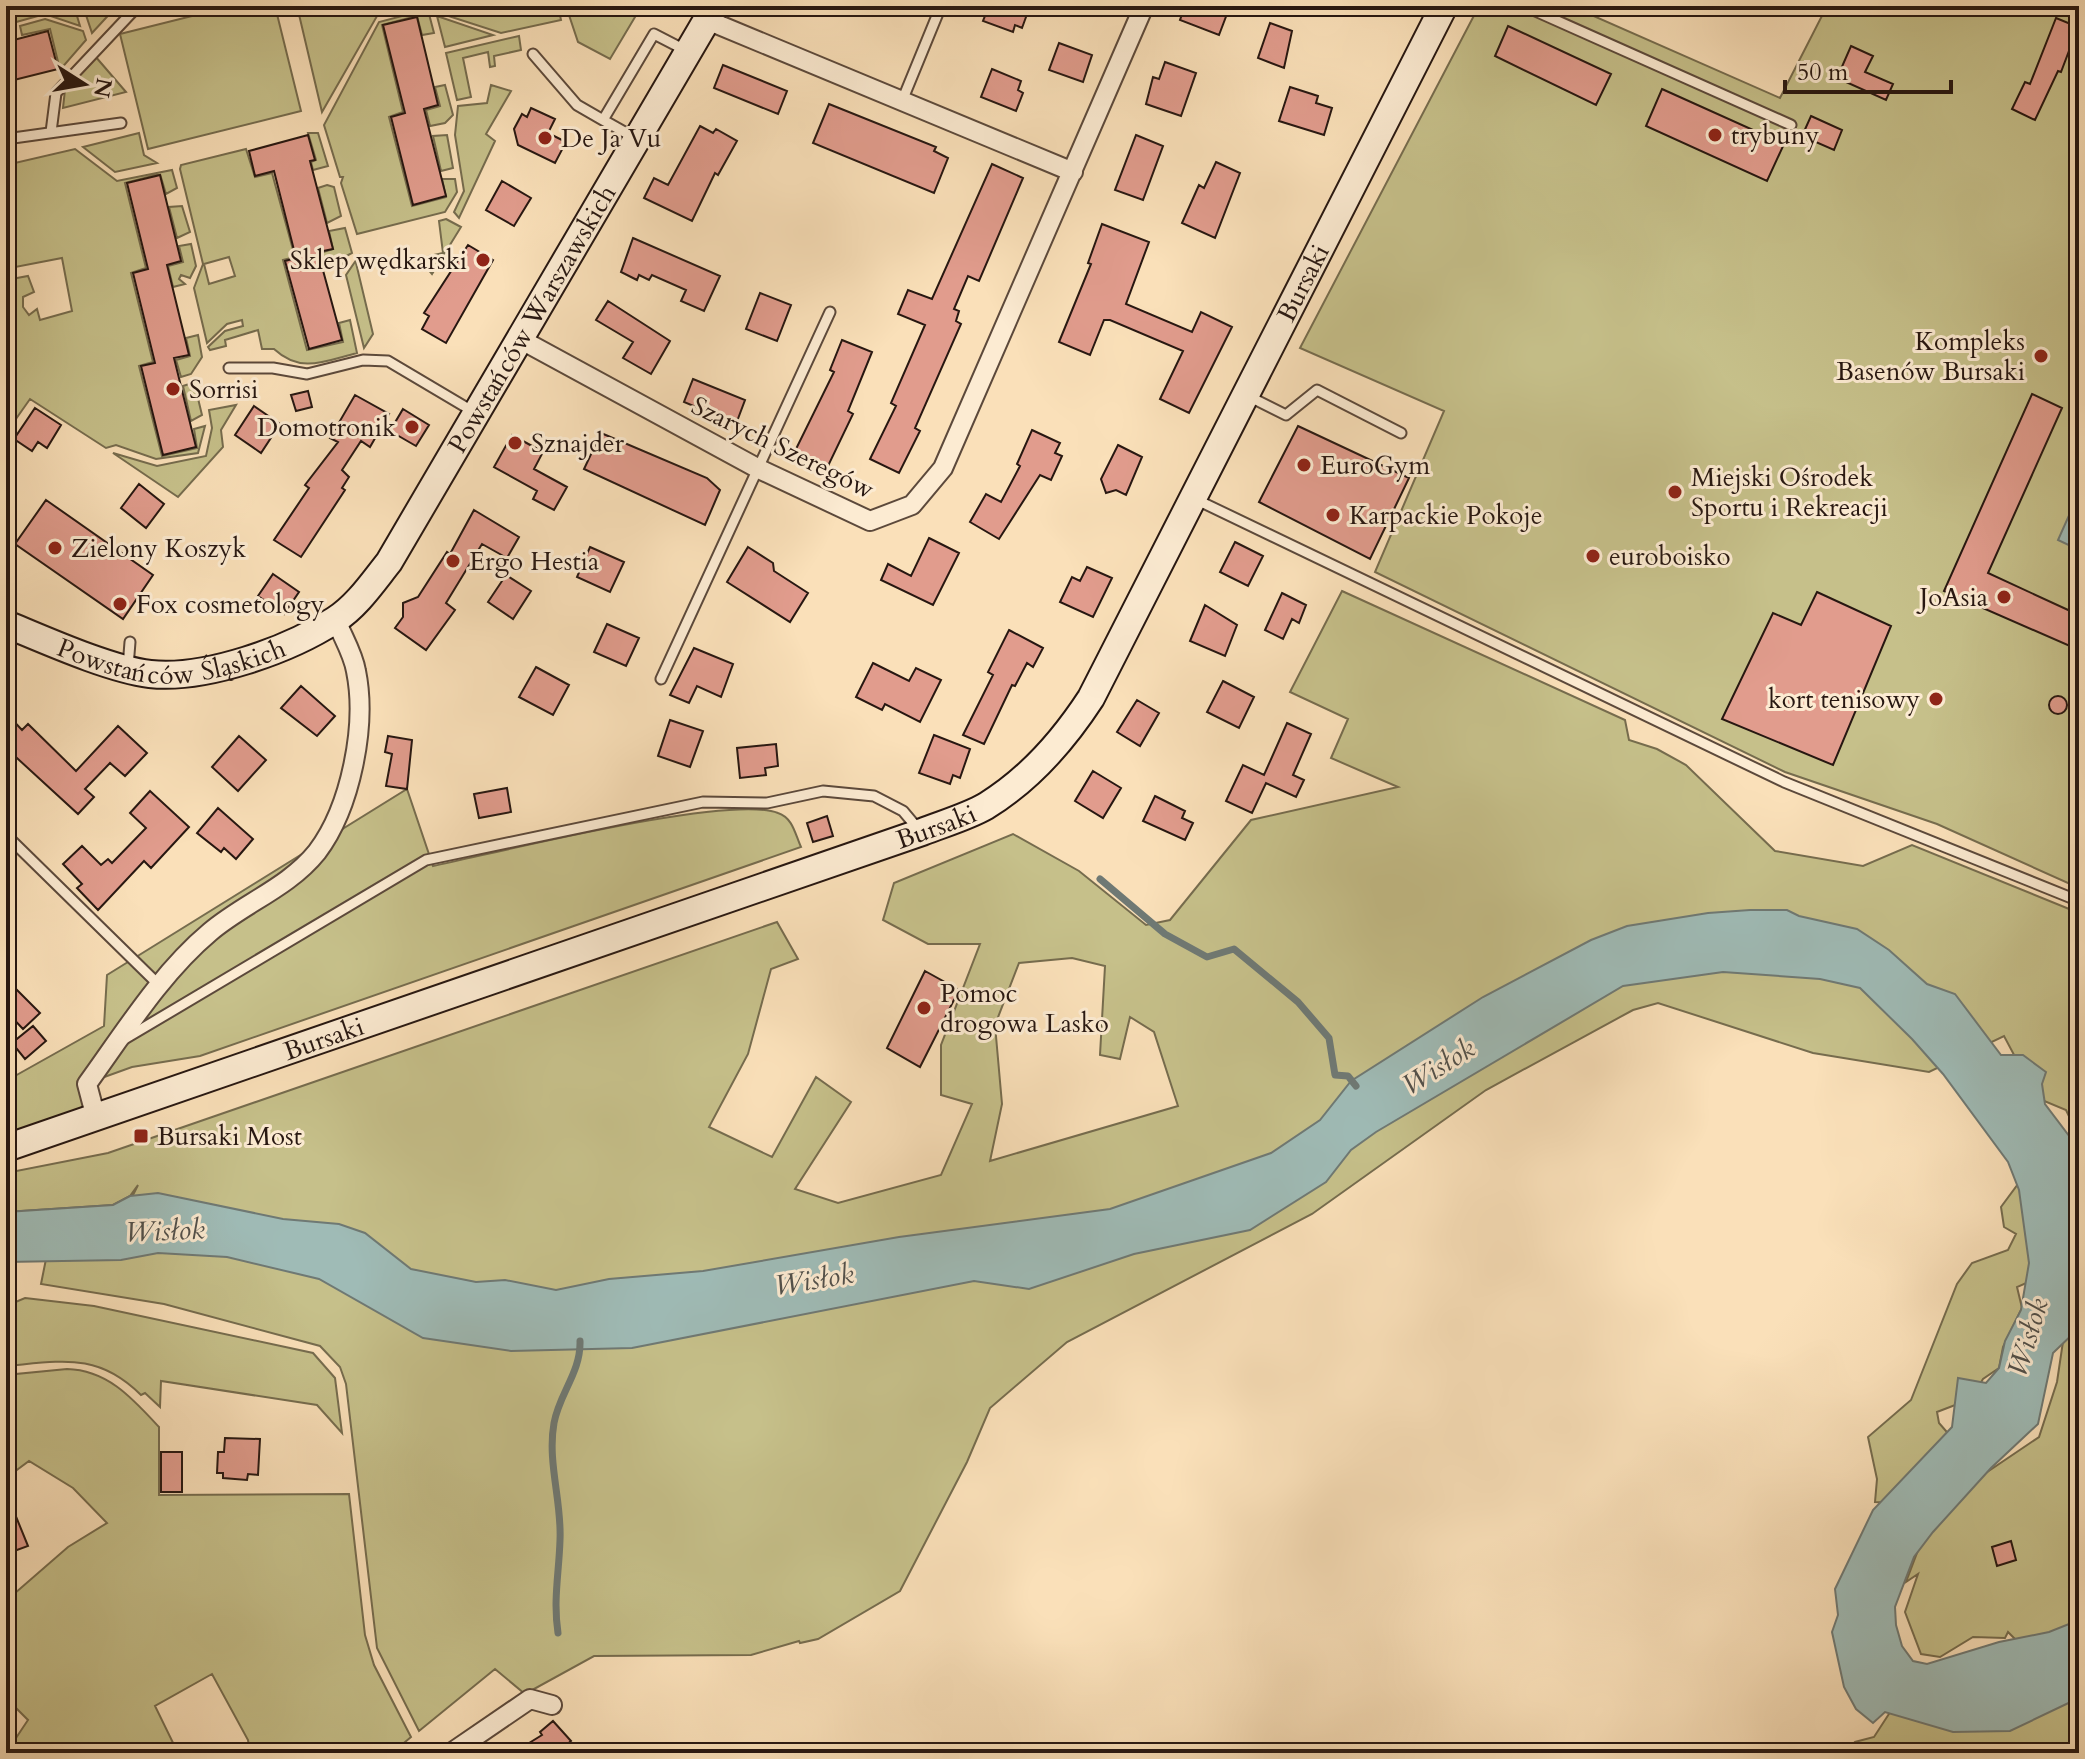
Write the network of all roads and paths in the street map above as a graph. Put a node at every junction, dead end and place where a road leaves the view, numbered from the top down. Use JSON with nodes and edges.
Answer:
{"nodes":[{"id":1,"x":138,"y":6,"type":"edge"},
{"id":2,"x":941,"y":6,"type":"edge"},
{"id":3,"x":1144,"y":6,"type":"edge"},
{"id":4,"x":1444,"y":6,"type":"edge"},
{"id":5,"x":1524,"y":6,"type":"edge"},
{"id":6,"x":711,"y":13,"type":"edge"},
{"id":7,"x":688,"y":51,"type":"junction"},
{"id":8,"x":533,"y":54,"type":"dead end"},
{"id":9,"x":902,"y":101,"type":"junction"},
{"id":10,"x":603,"y":120,"type":"junction"},
{"id":11,"x":121,"y":123,"type":"dead end"},
{"id":12,"x":1791,"y":125,"type":"dead end"},
{"id":13,"x":51,"y":132,"type":"junction"},
{"id":14,"x":6,"y":139,"type":"edge"},
{"id":15,"x":637,"y":139,"type":"junction"},
{"id":16,"x":1073,"y":172,"type":"junction"},
{"id":17,"x":830,"y":312,"type":"dead end"},
{"id":18,"x":518,"y":338,"type":"junction"},
{"id":19,"x":229,"y":368,"type":"dead end"},
{"id":20,"x":1245,"y":394,"type":"junction"},
{"id":21,"x":474,"y":412,"type":"junction"},
{"id":22,"x":1401,"y":433,"type":"dead end"},
{"id":23,"x":759,"y":469,"type":"junction"},
{"id":24,"x":1192,"y":497,"type":"junction"},
{"id":25,"x":336,"y":620,"type":"junction"},
{"id":26,"x":6,"y":624,"type":"edge"},
{"id":27,"x":661,"y":679,"type":"dead end"},
{"id":28,"x":922,"y":832,"type":"junction"},
{"id":29,"x":6,"y":835,"type":"edge"},
{"id":30,"x":2079,"y":901,"type":"edge"},
{"id":31,"x":160,"y":986,"type":"junction"},
{"id":32,"x":115,"y":1045,"type":"junction"},
{"id":33,"x":96,"y":1118,"type":"junction"},
{"id":34,"x":6,"y":1148,"type":"edge"},
{"id":35,"x":552,"y":1705,"type":"dead end"},
{"id":36,"x":451,"y":1753,"type":"edge"}],
"edges":[{"from":1,"to":13,"type":"lane"},
{"from":2,"to":9,"type":"lane"},
{"from":3,"to":16,"type":"street","name":"Szarych Szeregów"},
{"from":4,"to":20,"type":"street","name":"Bursaki"},
{"from":5,"to":12,"type":"lane"},
{"from":6,"to":7,"type":"street","name":"Powstańców Warszawskich"},
{"from":6,"to":9,"type":"street"},
{"from":7,"to":10,"type":"lane"},
{"from":7,"to":15,"type":"street","name":"Powstańców Warszawskich"},
{"from":8,"to":10,"type":"lane"},
{"from":9,"to":16,"type":"street"},
{"from":10,"to":15,"type":"lane"},
{"from":11,"to":13,"type":"lane"},
{"from":13,"to":14,"type":"lane"},
{"from":15,"to":18,"type":"street","name":"Powstańców Warszawskich"},
{"from":16,"to":23,"type":"street","name":"Szarych Szeregów"},
{"from":17,"to":23,"type":"lane"},
{"from":18,"to":21,"type":"street","name":"Powstańców Warszawskich"},
{"from":18,"to":23,"type":"street","name":"Szarych Szeregów"},
{"from":19,"to":21,"type":"lane"},
{"from":20,"to":22,"type":"lane"},
{"from":20,"to":24,"type":"street","name":"Bursaki"},
{"from":21,"to":25,"type":"street","name":"Powstańców Warszawskich"},
{"from":23,"to":27,"type":"lane"},
{"from":24,"to":28,"type":"street","name":"Bursaki"},
{"from":24,"to":30,"type":"lane"},
{"from":25,"to":26,"type":"street","name":"Powstańców Śląskich"},
{"from":25,"to":31,"type":"street"},
{"from":28,"to":32,"type":"lane"},
{"from":28,"to":33,"type":"street","name":"Bursaki"},
{"from":29,"to":31,"type":"lane"},
{"from":31,"to":32,"type":"street"},
{"from":32,"to":33,"type":"street"},
{"from":33,"to":34,"type":"street","name":"Bursaki"},
{"from":35,"to":36,"type":"street"}]}
